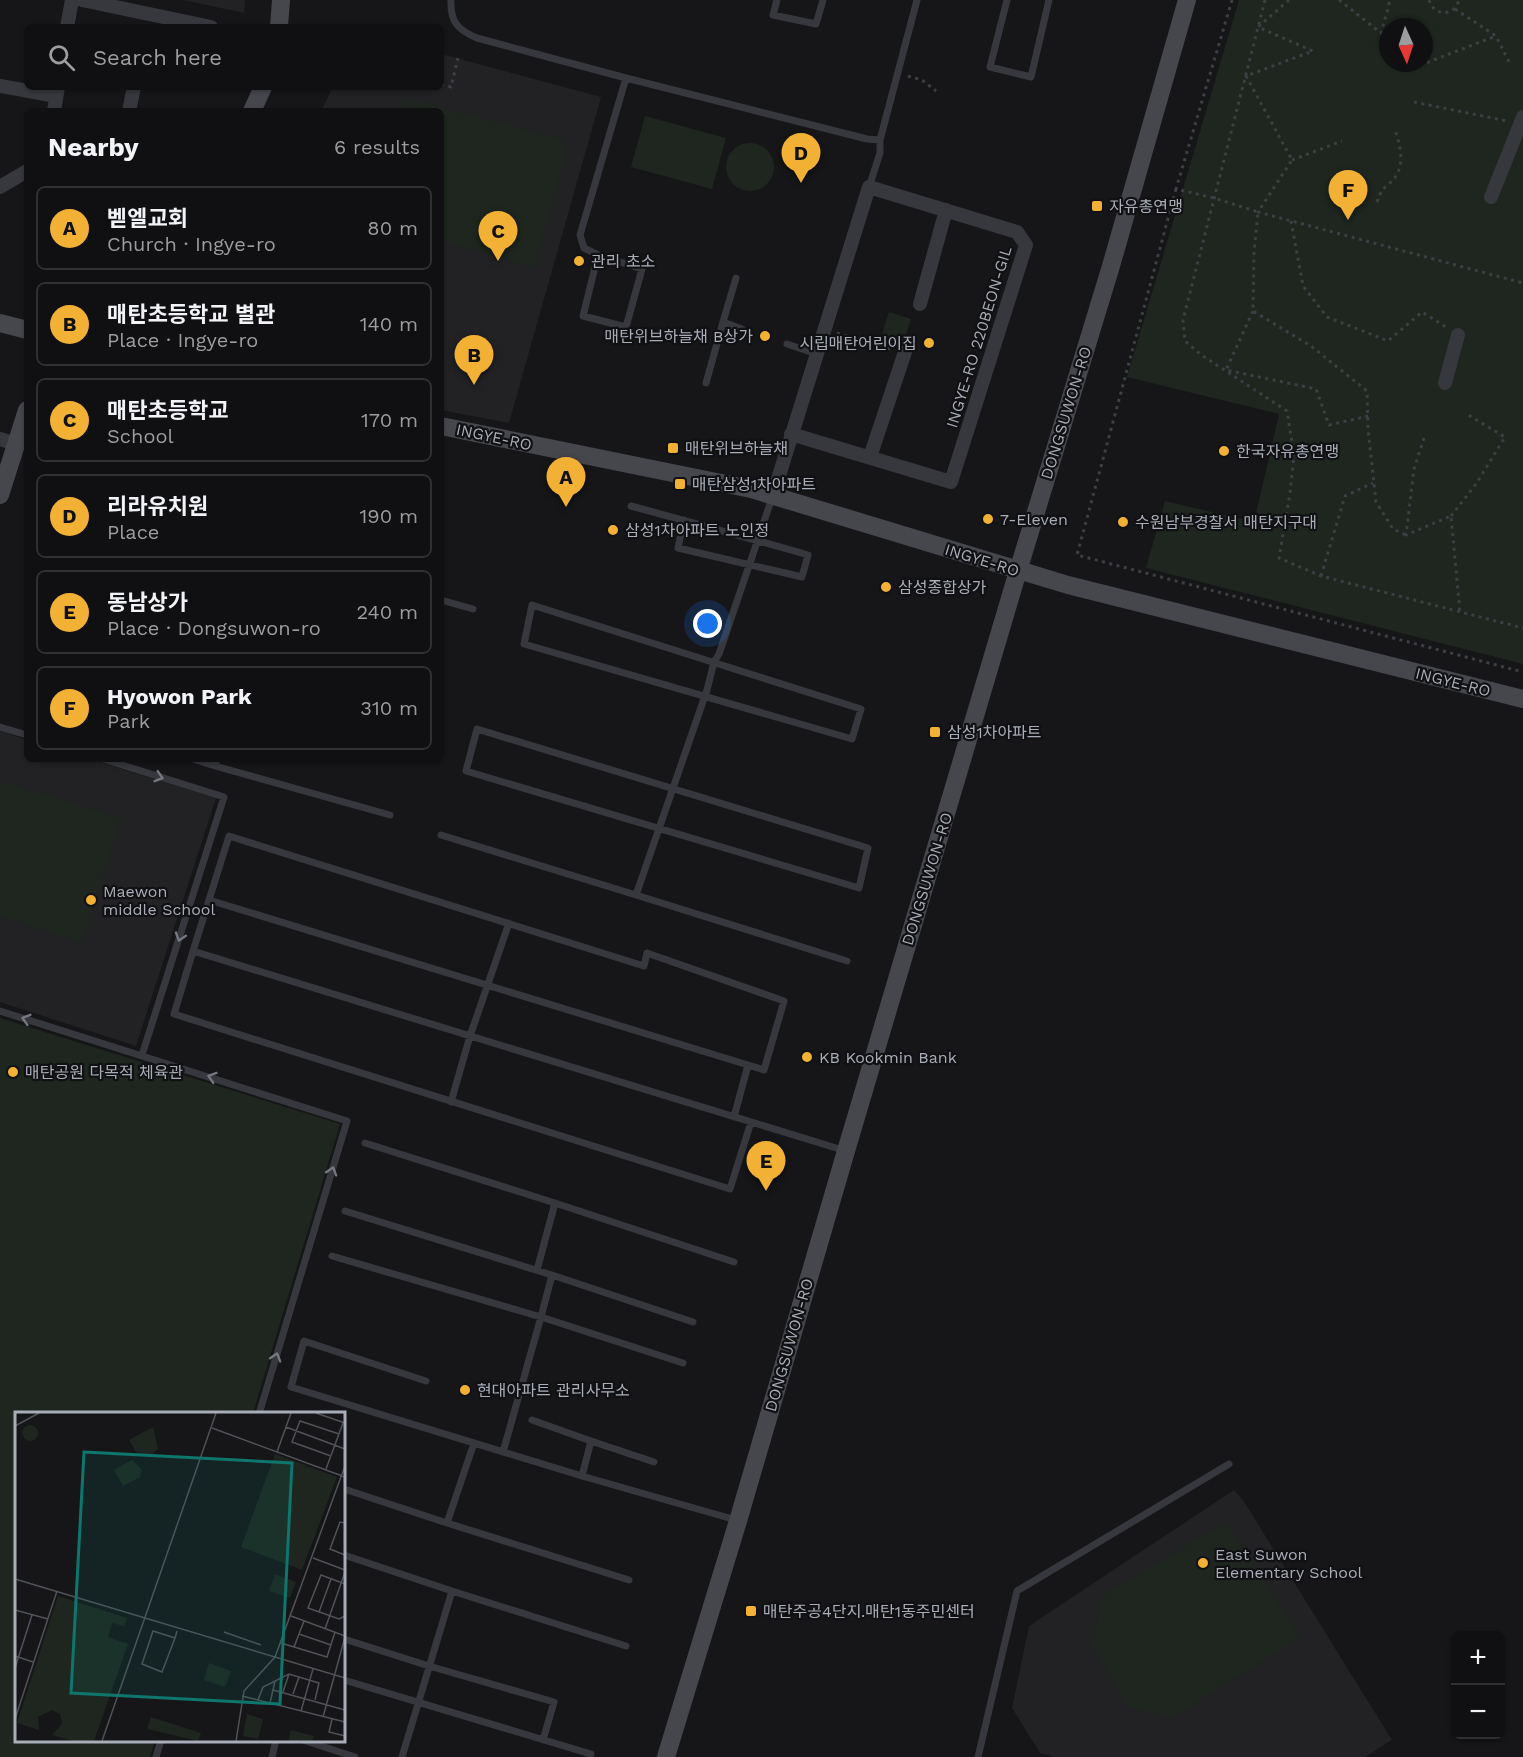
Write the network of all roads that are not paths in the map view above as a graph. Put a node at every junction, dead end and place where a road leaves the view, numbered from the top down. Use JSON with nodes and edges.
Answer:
{"nodes":[{"id":1,"x":72,"y":0,"type":"edge"},
{"id":2,"x":82,"y":0,"type":"edge"},
{"id":3,"x":281,"y":0,"type":"edge"},
{"id":4,"x":451,"y":0,"type":"edge"},
{"id":5,"x":777,"y":0,"type":"edge"},
{"id":6,"x":823,"y":0,"type":"edge"},
{"id":7,"x":917,"y":0,"type":"edge"},
{"id":8,"x":1007,"y":0,"type":"edge"},
{"id":9,"x":1050,"y":0,"type":"edge"},
{"id":10,"x":1187,"y":0,"type":"edge"},
{"id":11,"x":158,"y":22,"type":"edge"},
{"id":12,"x":68,"y":24,"type":"edge"},
{"id":13,"x":179,"y":24,"type":"edge"},
{"id":14,"x":279,"y":24,"type":"edge"},
{"id":15,"x":626,"y":78,"type":"junction"},
{"id":16,"x":0,"y":86,"type":"edge"},
{"id":17,"x":24,"y":88,"type":"edge"},
{"id":18,"x":133,"y":90,"type":"edge"},
{"id":19,"x":262,"y":90,"type":"edge"},
{"id":20,"x":57,"y":91,"type":"edge"},
{"id":21,"x":54,"y":108,"type":"edge"},
{"id":22,"x":130,"y":108,"type":"edge"},
{"id":23,"x":253,"y":108,"type":"edge"},
{"id":24,"x":1522,"y":120,"type":"edge"},
{"id":25,"x":880,"y":140,"type":"junction"},
{"id":26,"x":24,"y":173,"type":"edge"},
{"id":27,"x":0,"y":187,"type":"edge"},
{"id":28,"x":869,"y":187,"type":"junction"},
{"id":29,"x":1491,"y":197,"type":"dead end"},
{"id":30,"x":946,"y":210,"type":"junction"},
{"id":31,"x":598,"y":255,"type":"junction"},
{"id":32,"x":736,"y":278,"type":"dead end"},
{"id":33,"x":920,"y":304,"type":"dead end"},
{"id":34,"x":723,"y":322,"type":"junction"},
{"id":35,"x":0,"y":324,"type":"edge"},
{"id":36,"x":742,"y":328,"type":"dead end"},
{"id":37,"x":24,"y":329,"type":"edge"},
{"id":38,"x":1458,"y":335,"type":"road end"},
{"id":39,"x":787,"y":344,"type":"dead end"},
{"id":40,"x":905,"y":352,"type":"dead end"},
{"id":41,"x":817,"y":354,"type":"junction"},
{"id":42,"x":705,"y":383,"type":"dead end"},
{"id":43,"x":1445,"y":383,"type":"dead end"},
{"id":44,"x":24,"y":415,"type":"edge"},
{"id":45,"x":444,"y":427,"type":"edge"},
{"id":46,"x":791,"y":434,"type":"junction"},
{"id":47,"x":8,"y":441,"type":"edge"},
{"id":48,"x":870,"y":458,"type":"junction"},
{"id":49,"x":0,"y":495,"type":"edge"},
{"id":50,"x":773,"y":495,"type":"junction"},
{"id":51,"x":631,"y":506,"type":"dead end"},
{"id":52,"x":684,"y":520,"type":"junction"},
{"id":53,"x":758,"y":540,"type":"junction"},
{"id":54,"x":750,"y":564,"type":"junction"},
{"id":55,"x":1018,"y":571,"type":"junction"},
{"id":56,"x":444,"y":601,"type":"edge"},
{"id":57,"x":473,"y":609,"type":"dead end"},
{"id":58,"x":714,"y":662,"type":"junction"},
{"id":59,"x":704,"y":696,"type":"junction"},
{"id":60,"x":1523,"y":699,"type":"edge"},
{"id":61,"x":0,"y":727,"type":"edge"},
{"id":62,"x":24,"y":734,"type":"edge"},
{"id":63,"x":113,"y":762,"type":"edge"},
{"id":64,"x":216,"y":762,"type":"edge"},
{"id":65,"x":673,"y":789,"type":"junction"},
{"id":66,"x":390,"y":815,"type":"dead end"},
{"id":67,"x":658,"y":829,"type":"junction"},
{"id":68,"x":441,"y":835,"type":"dead end"},
{"id":69,"x":636,"y":895,"type":"junction"},
{"id":70,"x":209,"y":900,"type":"junction"},
{"id":71,"x":509,"y":923,"type":"junction"},
{"id":72,"x":193,"y":951,"type":"junction"},
{"id":73,"x":847,"y":961,"type":"dead end"},
{"id":74,"x":488,"y":986,"type":"junction"},
{"id":75,"x":0,"y":1011,"type":"edge"},
{"id":76,"x":470,"y":1036,"type":"junction"},
{"id":77,"x":142,"y":1055,"type":"junction"},
{"id":78,"x":748,"y":1065,"type":"junction"},
{"id":79,"x":451,"y":1102,"type":"junction"},
{"id":80,"x":734,"y":1117,"type":"junction"},
{"id":81,"x":751,"y":1122,"type":"junction"},
{"id":82,"x":365,"y":1143,"type":"dead end"},
{"id":83,"x":846,"y":1151,"type":"junction"},
{"id":84,"x":555,"y":1203,"type":"junction"},
{"id":85,"x":345,"y":1211,"type":"dead end"},
{"id":86,"x":332,"y":1256,"type":"dead end"},
{"id":87,"x":734,"y":1262,"type":"dead end"},
{"id":88,"x":537,"y":1270,"type":"junction"},
{"id":89,"x":552,"y":1275,"type":"junction"},
{"id":90,"x":541,"y":1317,"type":"junction"},
{"id":91,"x":693,"y":1322,"type":"dead end"},
{"id":92,"x":683,"y":1363,"type":"dead end"},
{"id":93,"x":426,"y":1381,"type":"dead end"},
{"id":94,"x":259,"y":1412,"type":"edge"},
{"id":95,"x":532,"y":1420,"type":"dead end"},
{"id":96,"x":591,"y":1441,"type":"junction"},
{"id":97,"x":474,"y":1443,"type":"junction"},
{"id":98,"x":503,"y":1452,"type":"junction"},
{"id":99,"x":654,"y":1462,"type":"dead end"},
{"id":100,"x":1229,"y":1464,"type":"dead end"},
{"id":101,"x":582,"y":1476,"type":"junction"},
{"id":102,"x":345,"y":1490,"type":"edge"},
{"id":103,"x":738,"y":1521,"type":"junction"},
{"id":104,"x":447,"y":1523,"type":"junction"},
{"id":105,"x":345,"y":1555,"type":"edge"},
{"id":106,"x":629,"y":1580,"type":"dead end"},
{"id":107,"x":452,"y":1591,"type":"junction"},
{"id":108,"x":345,"y":1639,"type":"edge"},
{"id":109,"x":626,"y":1646,"type":"dead end"},
{"id":110,"x":429,"y":1666,"type":"junction"},
{"id":111,"x":345,"y":1680,"type":"edge"},
{"id":112,"x":418,"y":1702,"type":"junction"},
{"id":113,"x":543,"y":1740,"type":"junction"},
{"id":114,"x":160,"y":1742,"type":"edge"},
{"id":115,"x":276,"y":1742,"type":"edge"},
{"id":116,"x":309,"y":1742,"type":"edge"},
{"id":117,"x":591,"y":1754,"type":"dead end"},
{"id":118,"x":156,"y":1757,"type":"edge"},
{"id":119,"x":272,"y":1757,"type":"edge"},
{"id":120,"x":355,"y":1757,"type":"edge"},
{"id":121,"x":402,"y":1757,"type":"edge"},
{"id":122,"x":666,"y":1757,"type":"edge"},
{"id":123,"x":978,"y":1757,"type":"edge"}],
"edges":[{"from":1,"to":12,"type":"street"},
{"from":2,"to":11,"type":"street"},
{"from":3,"to":14,"type":"main road"},
{"from":4,"to":15,"type":"lane"},
{"from":5,"to":6,"type":"lane"},
{"from":7,"to":25,"type":"lane"},
{"from":8,"to":9,"type":"lane"},
{"from":10,"to":55,"type":"main road","name":"DONGSUWON-RO"},
{"from":11,"to":13,"type":"street"},
{"from":15,"to":25,"type":"lane"},
{"from":15,"to":31,"type":"lane"},
{"from":16,"to":17,"type":"street"},
{"from":18,"to":22,"type":"street"},
{"from":19,"to":23,"type":"main road"},
{"from":20,"to":21,"type":"street"},
{"from":24,"to":29,"type":"street"},
{"from":25,"to":28,"type":"lane"},
{"from":26,"to":27,"type":"street"},
{"from":28,"to":30,"type":"street","name":"INGYE-RO 220BEON-GIL"},
{"from":28,"to":41,"type":"street"},
{"from":30,"to":33,"type":"street"},
{"from":30,"to":48,"type":"street","name":"INGYE-RO 220BEON-GIL"},
{"from":31,"to":31,"type":"lane"},
{"from":32,"to":34,"type":"lane"},
{"from":34,"to":36,"type":"lane"},
{"from":34,"to":42,"type":"lane"},
{"from":35,"to":37,"type":"main road"},
{"from":38,"to":43,"type":"street"},
{"from":39,"to":41,"type":"lane"},
{"from":40,"to":48,"type":"street"},
{"from":41,"to":46,"type":"street"},
{"from":44,"to":47,"type":"main road"},
{"from":45,"to":50,"type":"main road","name":"INGYE-RO"},
{"from":46,"to":48,"type":"street","name":"INGYE-RO 220BEON-GIL"},
{"from":46,"to":50,"type":"street"},
{"from":47,"to":49,"type":"main road"},
{"from":50,"to":53,"type":"lane"},
{"from":50,"to":55,"type":"main road","name":"INGYE-RO"},
{"from":51,"to":52,"type":"lane"},
{"from":52,"to":53,"type":"lane"},
{"from":52,"to":54,"type":"lane"},
{"from":53,"to":54,"type":"lane"},
{"from":53,"to":54,"type":"lane"},
{"from":54,"to":58,"type":"lane"},
{"from":55,"to":60,"type":"main road","name":"INGYE-RO"},
{"from":55,"to":83,"type":"main road","name":"DONGSUWON-RO"},
{"from":56,"to":57,"type":"lane"},
{"from":58,"to":59,"type":"lane"},
{"from":58,"to":59,"type":"lane"},
{"from":58,"to":59,"type":"lane"},
{"from":59,"to":65,"type":"lane"},
{"from":61,"to":62,"type":"lane"},
{"from":63,"to":77,"type":"lane","one_way":true},
{"from":64,"to":66,"type":"lane"},
{"from":65,"to":67,"type":"lane"},
{"from":65,"to":67,"type":"lane"},
{"from":65,"to":67,"type":"lane"},
{"from":67,"to":69,"type":"lane"},
{"from":68,"to":69,"type":"lane"},
{"from":69,"to":73,"type":"lane"},
{"from":70,"to":71,"type":"lane"},
{"from":70,"to":72,"type":"lane"},
{"from":70,"to":74,"type":"lane"},
{"from":71,"to":74,"type":"lane"},
{"from":71,"to":78,"type":"lane"},
{"from":72,"to":76,"type":"lane"},
{"from":72,"to":79,"type":"lane"},
{"from":74,"to":76,"type":"lane"},
{"from":74,"to":78,"type":"lane"},
{"from":77,"to":75,"type":"lane","one_way":true},
{"from":76,"to":79,"type":"lane"},
{"from":76,"to":80,"type":"lane"},
{"from":94,"to":77,"type":"lane","one_way":true},
{"from":78,"to":80,"type":"lane"},
{"from":79,"to":81,"type":"lane"},
{"from":80,"to":81,"type":"lane"},
{"from":81,"to":83,"type":"lane"},
{"from":82,"to":84,"type":"lane"},
{"from":83,"to":103,"type":"main road","name":"DONGSUWON-RO"},
{"from":84,"to":87,"type":"lane"},
{"from":84,"to":88,"type":"lane"},
{"from":85,"to":88,"type":"lane"},
{"from":86,"to":90,"type":"lane"},
{"from":88,"to":89,"type":"lane"},
{"from":89,"to":90,"type":"lane"},
{"from":89,"to":91,"type":"lane"},
{"from":90,"to":92,"type":"lane"},
{"from":90,"to":98,"type":"lane"},
{"from":93,"to":97,"type":"lane"},
{"from":95,"to":96,"type":"lane"},
{"from":96,"to":99,"type":"lane"},
{"from":96,"to":101,"type":"lane"},
{"from":97,"to":98,"type":"lane"},
{"from":97,"to":104,"type":"lane"},
{"from":98,"to":101,"type":"lane"},
{"from":100,"to":123,"type":"lane"},
{"from":101,"to":103,"type":"lane"},
{"from":102,"to":104,"type":"lane"},
{"from":103,"to":122,"type":"main road","name":"DONGSUWON-RO"},
{"from":104,"to":106,"type":"lane"},
{"from":105,"to":107,"type":"lane"},
{"from":107,"to":109,"type":"lane"},
{"from":107,"to":110,"type":"lane"},
{"from":108,"to":110,"type":"lane"},
{"from":110,"to":112,"type":"lane"},
{"from":110,"to":113,"type":"lane"},
{"from":111,"to":112,"type":"lane"},
{"from":112,"to":113,"type":"lane"},
{"from":112,"to":121,"type":"lane"},
{"from":113,"to":117,"type":"lane"},
{"from":114,"to":118,"type":"lane"},
{"from":115,"to":119,"type":"lane"},
{"from":116,"to":120,"type":"lane"}]}
